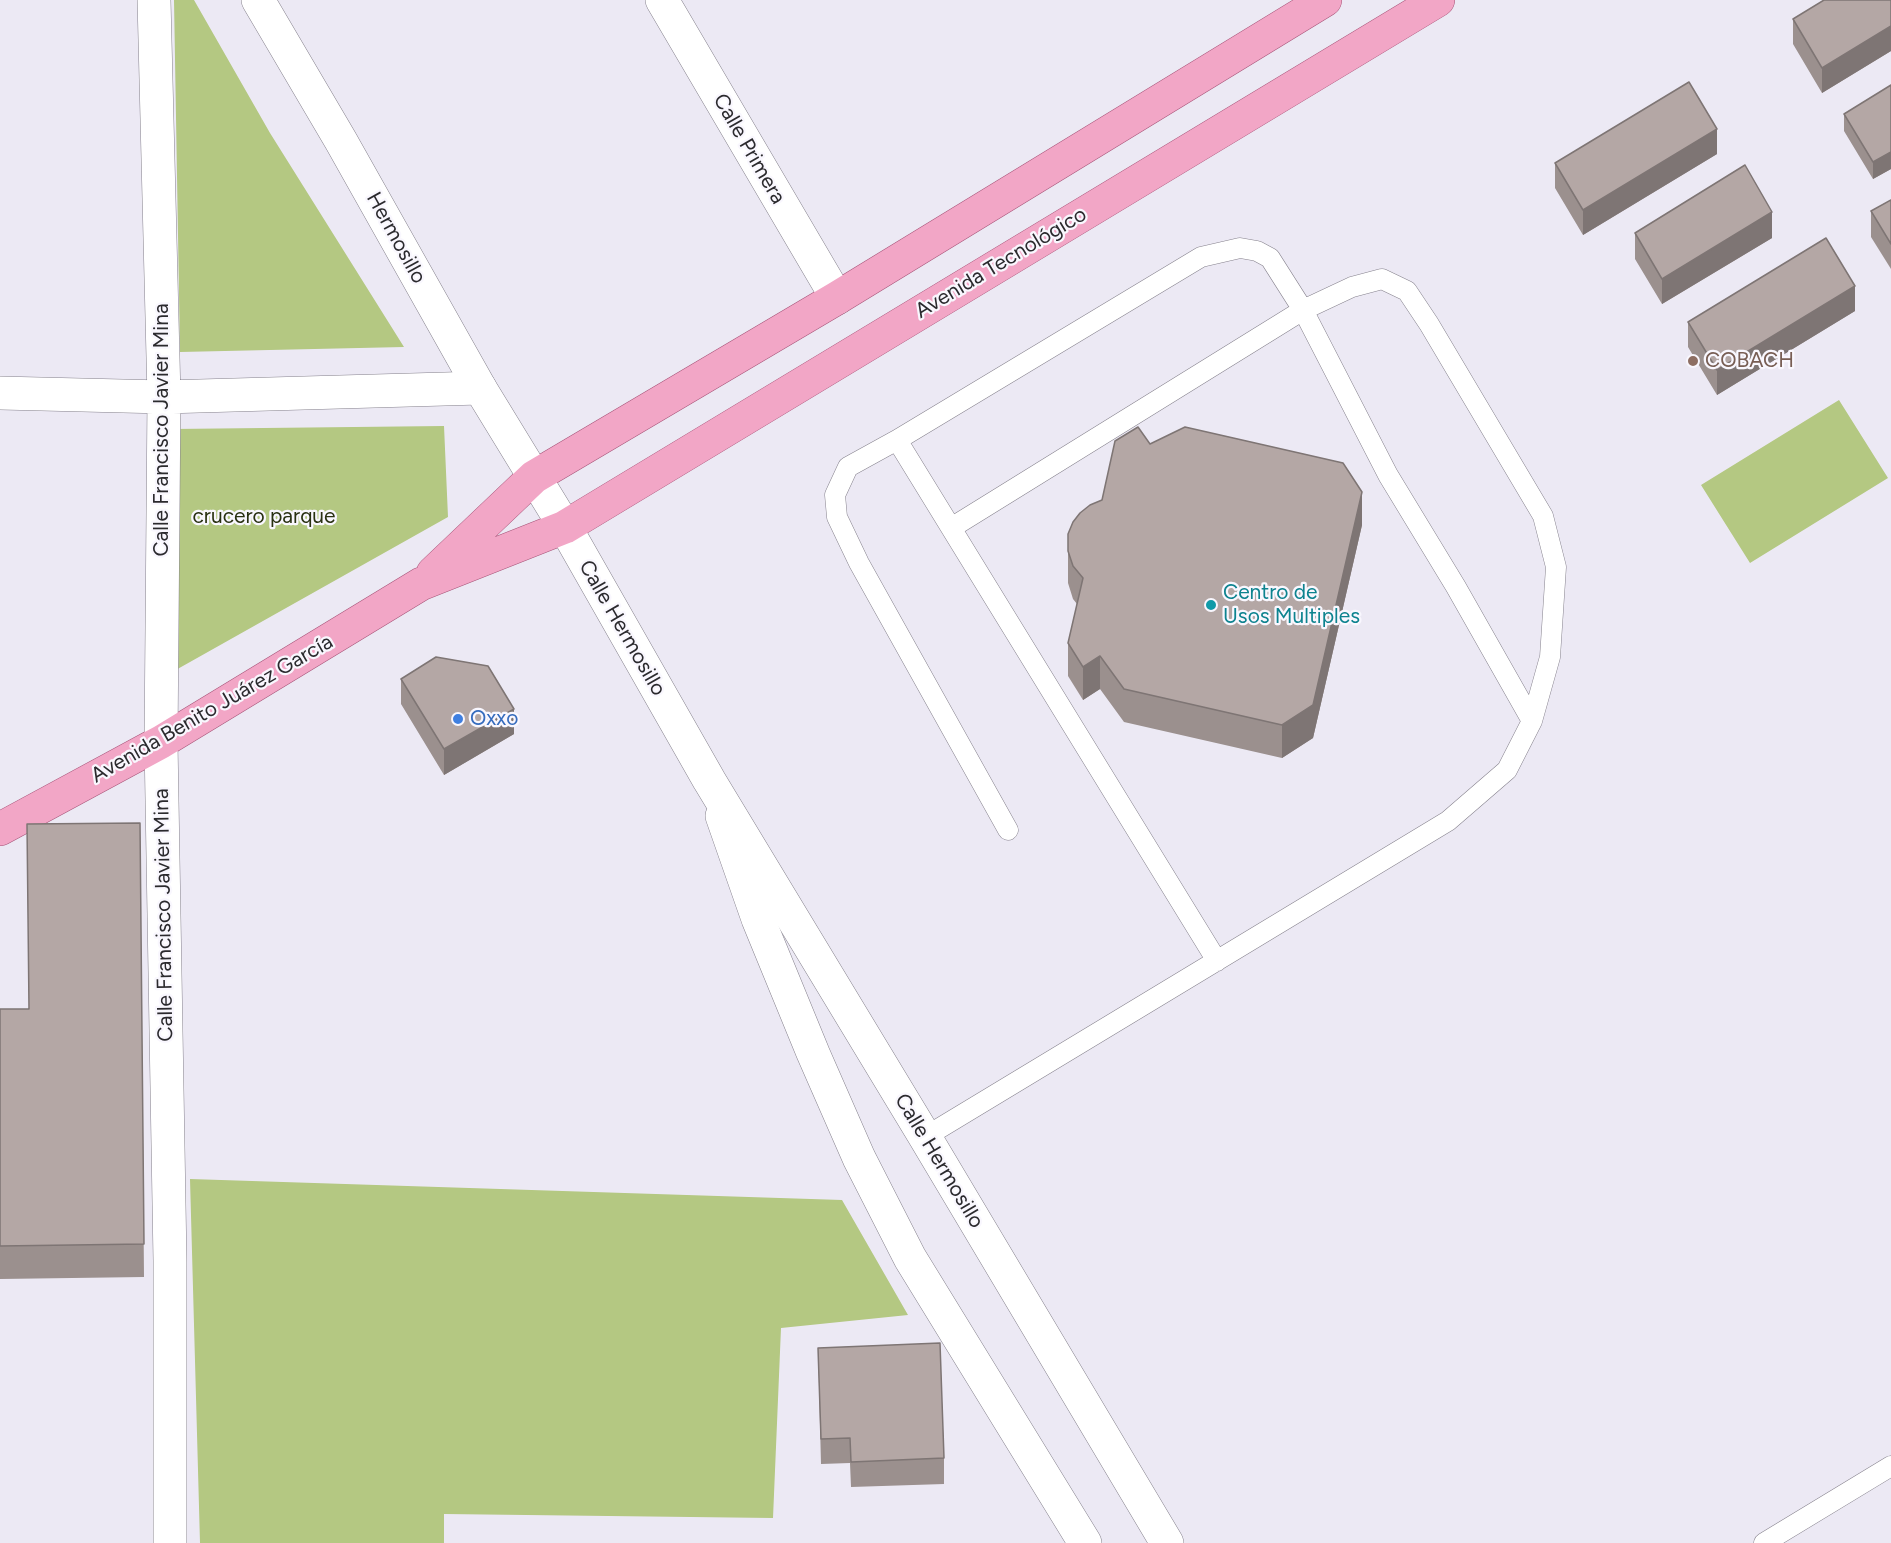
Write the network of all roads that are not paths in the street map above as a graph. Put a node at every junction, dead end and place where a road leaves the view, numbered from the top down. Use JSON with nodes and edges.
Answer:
{"nodes":[{"id":1,"x":154,"y":0,"type":"edge"},
{"id":2,"x":258,"y":0,"type":"edge"},
{"id":3,"x":662,"y":0,"type":"edge"},
{"id":4,"x":1325,"y":0,"type":"edge"},
{"id":5,"x":1438,"y":0,"type":"edge"},
{"id":6,"x":837,"y":298,"type":"junction"},
{"id":7,"x":1303,"y":310,"type":"junction"},
{"id":8,"x":480,"y":388,"type":"junction"},
{"id":9,"x":0,"y":393,"type":"edge"},
{"id":10,"x":164,"y":397,"type":"junction"},
{"id":11,"x":897,"y":440,"type":"junction"},
{"id":12,"x":534,"y":477,"type":"junction"},
{"id":13,"x":565,"y":527,"type":"junction"},
{"id":14,"x":951,"y":528,"type":"junction"},
{"id":15,"x":421,"y":584,"type":"junction"},
{"id":16,"x":1532,"y":721,"type":"junction"},
{"id":17,"x":161,"y":742,"type":"junction"},
{"id":18,"x":709,"y":780,"type":"junction"},
{"id":19,"x":0,"y":829,"type":"edge"},
{"id":20,"x":1008,"y":830,"type":"dead end"},
{"id":21,"x":1217,"y":961,"type":"junction"},
{"id":22,"x":926,"y":1137,"type":"junction"},
{"id":23,"x":1891,"y":1466,"type":"edge"},
{"id":24,"x":170,"y":1543,"type":"edge"},
{"id":25,"x":1085,"y":1543,"type":"edge"},
{"id":26,"x":1167,"y":1543,"type":"edge"},
{"id":27,"x":1764,"y":1543,"type":"edge"}],
"edges":[{"from":1,"to":10,"type":"street","name":"Calle Francisco Javier Mina"},
{"from":2,"to":8,"type":"street","name":"Hermosillo"},
{"from":3,"to":6,"type":"street","name":"Calle Primera"},
{"from":4,"to":6,"type":"main road"},
{"from":5,"to":13,"type":"main road","name":"Avenida Tecnológico"},
{"from":6,"to":12,"type":"main road"},
{"from":7,"to":11,"type":"lane"},
{"from":7,"to":14,"type":"lane"},
{"from":7,"to":16,"type":"lane"},
{"from":7,"to":16,"type":"lane"},
{"from":8,"to":10,"type":"street"},
{"from":8,"to":12,"type":"street","name":"Hermosillo"},
{"from":9,"to":10,"type":"street"},
{"from":10,"to":17,"type":"street","name":"Calle Francisco Javier Mina"},
{"from":11,"to":14,"type":"lane"},
{"from":11,"to":20,"type":"lane"},
{"from":12,"to":13,"type":"street","name":"Calle Hermosillo"},
{"from":12,"to":15,"type":"main road","name":"Avenida Benito Juárez García"},
{"from":13,"to":15,"type":"main road","name":"Avenida Benito Juárez García"},
{"from":13,"to":18,"type":"street","name":"Calle Hermosillo"},
{"from":14,"to":21,"type":"lane"},
{"from":15,"to":17,"type":"main road","name":"Avenida Benito Juárez García"},
{"from":16,"to":21,"type":"lane"},
{"from":17,"to":19,"type":"main road","name":"Avenida Benito Juárez García"},
{"from":17,"to":24,"type":"street","name":"Calle Francisco Javier Mina"},
{"from":18,"to":22,"type":"street","name":"Calle Hermosillo"},
{"from":18,"to":25,"type":"street","name":"Calle Hermosillo"},
{"from":21,"to":22,"type":"lane"},
{"from":22,"to":26,"type":"street","name":"Calle Hermosillo"},
{"from":23,"to":27,"type":"lane"}]}
